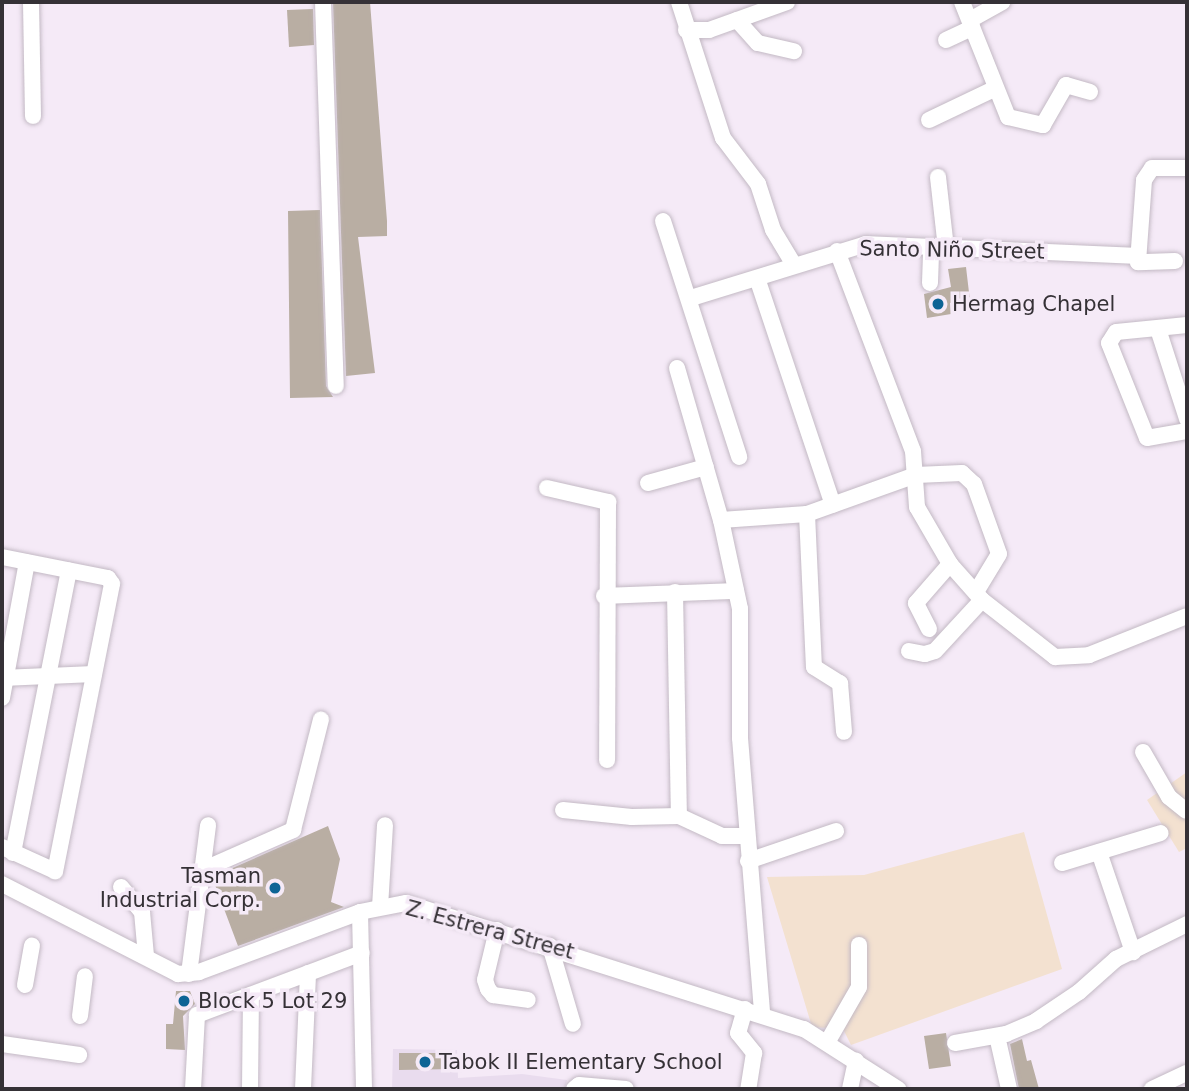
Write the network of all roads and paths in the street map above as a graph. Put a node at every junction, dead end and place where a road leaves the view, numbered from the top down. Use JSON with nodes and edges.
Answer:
{"nodes":[{"id":1,"x":31,"y":2,"type":"edge"},
{"id":2,"x":323,"y":2,"type":"edge"},
{"id":3,"x":679,"y":2,"type":"edge"},
{"id":4,"x":787,"y":2,"type":"edge"},
{"id":5,"x":962,"y":2,"type":"edge"},
{"id":6,"x":1002,"y":2,"type":"edge"},
{"id":7,"x":737,"y":20,"type":"junction"},
{"id":8,"x":971,"y":24,"type":"junction"},
{"id":9,"x":686,"y":30,"type":"junction"},
{"id":10,"x":946,"y":40,"type":"dead end"},
{"id":11,"x":794,"y":51,"type":"dead end"},
{"id":12,"x":994,"y":89,"type":"junction"},
{"id":13,"x":1090,"y":92,"type":"dead end"},
{"id":14,"x":33,"y":116,"type":"dead end"},
{"id":15,"x":929,"y":120,"type":"dead end"},
{"id":16,"x":1187,"y":168,"type":"edge"},
{"id":17,"x":938,"y":177,"type":"dead end"},
{"id":18,"x":663,"y":221,"type":"dead end"},
{"id":19,"x":938,"y":247,"type":"junction"},
{"id":20,"x":837,"y":251,"type":"junction"},
{"id":21,"x":1137,"y":256,"type":"junction"},
{"id":22,"x":1175,"y":261,"type":"dead end"},
{"id":23,"x":794,"y":265,"type":"junction"},
{"id":24,"x":757,"y":278,"type":"junction"},
{"id":25,"x":930,"y":283,"type":"dead end"},
{"id":26,"x":691,"y":298,"type":"junction"},
{"id":27,"x":1187,"y":325,"type":"edge"},
{"id":28,"x":1158,"y":329,"type":"junction"},
{"id":29,"x":677,"y":368,"type":"dead end"},
{"id":30,"x":336,"y":386,"type":"dead end"},
{"id":31,"x":1187,"y":419,"type":"edge"},
{"id":32,"x":1187,"y":431,"type":"edge"},
{"id":33,"x":739,"y":457,"type":"dead end"},
{"id":34,"x":706,"y":467,"type":"junction"},
{"id":35,"x":916,"y":475,"type":"junction"},
{"id":36,"x":648,"y":482,"type":"dead end"},
{"id":37,"x":547,"y":488,"type":"dead end"},
{"id":38,"x":833,"y":505,"type":"junction"},
{"id":39,"x":807,"y":514,"type":"junction"},
{"id":40,"x":721,"y":520,"type":"junction"},
{"id":41,"x":2,"y":557,"type":"edge"},
{"id":42,"x":27,"y":562,"type":"junction"},
{"id":43,"x":950,"y":564,"type":"junction"},
{"id":44,"x":69,"y":571,"type":"junction"},
{"id":45,"x":736,"y":591,"type":"junction"},
{"id":46,"x":675,"y":592,"type":"junction"},
{"id":47,"x":604,"y":596,"type":"junction"},
{"id":48,"x":979,"y":596,"type":"junction"},
{"id":49,"x":1187,"y":617,"type":"edge"},
{"id":50,"x":929,"y":629,"type":"dead end"},
{"id":51,"x":909,"y":651,"type":"dead end"},
{"id":52,"x":49,"y":673,"type":"junction"},
{"id":53,"x":94,"y":674,"type":"junction"},
{"id":54,"x":4,"y":677,"type":"edge"},
{"id":55,"x":2,"y":698,"type":"edge"},
{"id":56,"x":321,"y":719,"type":"dead end"},
{"id":57,"x":844,"y":733,"type":"dead end"},
{"id":58,"x":1143,"y":752,"type":"dead end"},
{"id":59,"x":607,"y":761,"type":"dead end"},
{"id":60,"x":563,"y":810,"type":"dead end"},
{"id":61,"x":1186,"y":811,"type":"edge"},
{"id":62,"x":679,"y":816,"type":"junction"},
{"id":63,"x":208,"y":825,"type":"dead end"},
{"id":64,"x":385,"y":825,"type":"dead end"},
{"id":65,"x":836,"y":831,"type":"dead end"},
{"id":66,"x":1161,"y":833,"type":"dead end"},
{"id":67,"x":747,"y":836,"type":"junction"},
{"id":68,"x":7,"y":850,"type":"edge"},
{"id":69,"x":1098,"y":852,"type":"junction"},
{"id":70,"x":748,"y":861,"type":"junction"},
{"id":71,"x":1062,"y":863,"type":"dead end"},
{"id":72,"x":200,"y":871,"type":"junction"},
{"id":73,"x":2,"y":884,"type":"edge"},
{"id":74,"x":121,"y":887,"type":"dead end"},
{"id":75,"x":380,"y":907,"type":"junction"},
{"id":76,"x":360,"y":912,"type":"junction"},
{"id":77,"x":1187,"y":924,"type":"edge"},
{"id":78,"x":498,"y":930,"type":"junction"},
{"id":79,"x":859,"y":945,"type":"dead end"},
{"id":80,"x":32,"y":946,"type":"dead end"},
{"id":81,"x":550,"y":946,"type":"junction"},
{"id":82,"x":1133,"y":952,"type":"junction"},
{"id":83,"x":362,"y":953,"type":"junction"},
{"id":84,"x":146,"y":956,"type":"junction"},
{"id":85,"x":308,"y":973,"type":"junction"},
{"id":86,"x":189,"y":974,"type":"junction"},
{"id":87,"x":85,"y":976,"type":"dead end"},
{"id":88,"x":24,"y":985,"type":"dead end"},
{"id":89,"x":251,"y":995,"type":"junction"},
{"id":90,"x":528,"y":1000,"type":"dead end"},
{"id":91,"x":745,"y":1009,"type":"junction"},
{"id":92,"x":762,"y":1014,"type":"junction"},
{"id":93,"x":80,"y":1016,"type":"dead end"},
{"id":94,"x":573,"y":1024,"type":"dead end"},
{"id":95,"x":997,"y":1036,"type":"junction"},
{"id":96,"x":828,"y":1041,"type":"junction"},
{"id":97,"x":955,"y":1043,"type":"dead end"},
{"id":98,"x":2,"y":1044,"type":"edge"},
{"id":99,"x":79,"y":1055,"type":"dead end"},
{"id":100,"x":856,"y":1060,"type":"junction"},
{"id":101,"x":1187,"y":1073,"type":"edge"},
{"id":102,"x":193,"y":1089,"type":"edge"},
{"id":103,"x":250,"y":1089,"type":"edge"},
{"id":104,"x":303,"y":1089,"type":"edge"},
{"id":105,"x":364,"y":1089,"type":"edge"},
{"id":106,"x":575,"y":1089,"type":"edge"},
{"id":107,"x":626,"y":1089,"type":"edge"},
{"id":108,"x":748,"y":1089,"type":"edge"},
{"id":109,"x":850,"y":1089,"type":"edge"},
{"id":110,"x":898,"y":1089,"type":"edge"},
{"id":111,"x":1009,"y":1089,"type":"edge"},
{"id":112,"x":1152,"y":1089,"type":"edge"}],
"edges":[{"from":1,"to":14,"type":"street"},
{"from":2,"to":30,"type":"street"},
{"from":3,"to":9,"type":"street"},
{"from":4,"to":7,"type":"street"},
{"from":5,"to":8,"type":"street"},
{"from":6,"to":8,"type":"street"},
{"from":7,"to":9,"type":"street"},
{"from":7,"to":11,"type":"street"},
{"from":8,"to":10,"type":"street"},
{"from":8,"to":12,"type":"street"},
{"from":9,"to":23,"type":"street"},
{"from":12,"to":13,"type":"street"},
{"from":12,"to":15,"type":"street"},
{"from":16,"to":21,"type":"street"},
{"from":17,"to":19,"type":"street"},
{"from":18,"to":26,"type":"street"},
{"from":19,"to":20,"type":"street","name":"Santo Niño Street"},
{"from":19,"to":21,"type":"street","name":"Santo Niño Street"},
{"from":19,"to":25,"type":"street"},
{"from":20,"to":23,"type":"street","name":"Santo Niño Street"},
{"from":20,"to":35,"type":"street"},
{"from":21,"to":22,"type":"street","name":"Santo Niño Street"},
{"from":23,"to":24,"type":"street","name":"Santo Niño Street"},
{"from":24,"to":26,"type":"street","name":"Santo Niño Street"},
{"from":24,"to":38,"type":"street"},
{"from":26,"to":33,"type":"street"},
{"from":27,"to":28,"type":"street"},
{"from":28,"to":31,"type":"street"},
{"from":28,"to":32,"type":"street"},
{"from":29,"to":34,"type":"street"},
{"from":34,"to":36,"type":"street"},
{"from":34,"to":40,"type":"street"},
{"from":35,"to":38,"type":"street"},
{"from":35,"to":43,"type":"street"},
{"from":35,"to":48,"type":"street"},
{"from":37,"to":47,"type":"street"},
{"from":38,"to":39,"type":"street"},
{"from":39,"to":40,"type":"street"},
{"from":39,"to":57,"type":"street"},
{"from":40,"to":45,"type":"street"},
{"from":41,"to":42,"type":"street"},
{"from":42,"to":44,"type":"street"},
{"from":42,"to":54,"type":"street"},
{"from":43,"to":48,"type":"street"},
{"from":43,"to":50,"type":"street"},
{"from":44,"to":52,"type":"street"},
{"from":44,"to":53,"type":"street"},
{"from":45,"to":46,"type":"street"},
{"from":45,"to":67,"type":"street"},
{"from":46,"to":47,"type":"street"},
{"from":46,"to":62,"type":"street"},
{"from":47,"to":59,"type":"street"},
{"from":48,"to":49,"type":"street"},
{"from":48,"to":51,"type":"street"},
{"from":52,"to":53,"type":"street"},
{"from":52,"to":54,"type":"street"},
{"from":52,"to":68,"type":"street"},
{"from":53,"to":68,"type":"street"},
{"from":54,"to":55,"type":"street"},
{"from":56,"to":72,"type":"street"},
{"from":58,"to":61,"type":"street"},
{"from":60,"to":62,"type":"street"},
{"from":62,"to":67,"type":"street"},
{"from":63,"to":72,"type":"street"},
{"from":64,"to":75,"type":"street"},
{"from":65,"to":70,"type":"street"},
{"from":66,"to":69,"type":"street"},
{"from":67,"to":70,"type":"street"},
{"from":69,"to":71,"type":"street"},
{"from":69,"to":82,"type":"street"},
{"from":70,"to":92,"type":"street"},
{"from":72,"to":86,"type":"street"},
{"from":73,"to":84,"type":"street"},
{"from":74,"to":84,"type":"street"},
{"from":75,"to":76,"type":"street","name":"Z. Estrera Street"},
{"from":75,"to":78,"type":"street","name":"Z. Estrera Street"},
{"from":76,"to":83,"type":"street"},
{"from":76,"to":86,"type":"street","name":"Z. Estrera Street"},
{"from":77,"to":82,"type":"street"},
{"from":78,"to":81,"type":"street","name":"Z. Estrera Street"},
{"from":78,"to":90,"type":"street"},
{"from":79,"to":96,"type":"street"},
{"from":80,"to":88,"type":"street"},
{"from":81,"to":91,"type":"street","name":"Z. Estrera Street"},
{"from":81,"to":94,"type":"street"},
{"from":82,"to":95,"type":"street"},
{"from":83,"to":85,"type":"street"},
{"from":83,"to":105,"type":"street"},
{"from":84,"to":86,"type":"street"},
{"from":85,"to":89,"type":"street"},
{"from":85,"to":104,"type":"street"},
{"from":87,"to":93,"type":"street"},
{"from":89,"to":102,"type":"street"},
{"from":89,"to":103,"type":"street"},
{"from":91,"to":92,"type":"street","name":"Z. Estrera Street"},
{"from":91,"to":108,"type":"street"},
{"from":92,"to":96,"type":"street","name":"Z. Estrera Street"},
{"from":95,"to":97,"type":"street"},
{"from":95,"to":111,"type":"street"},
{"from":96,"to":100,"type":"street","name":"Z. Estrera Street"},
{"from":98,"to":99,"type":"street"},
{"from":100,"to":109,"type":"street"},
{"from":100,"to":110,"type":"street","name":"Z. Estrera Street"},
{"from":101,"to":112,"type":"street"},
{"from":106,"to":107,"type":"street"}]}
